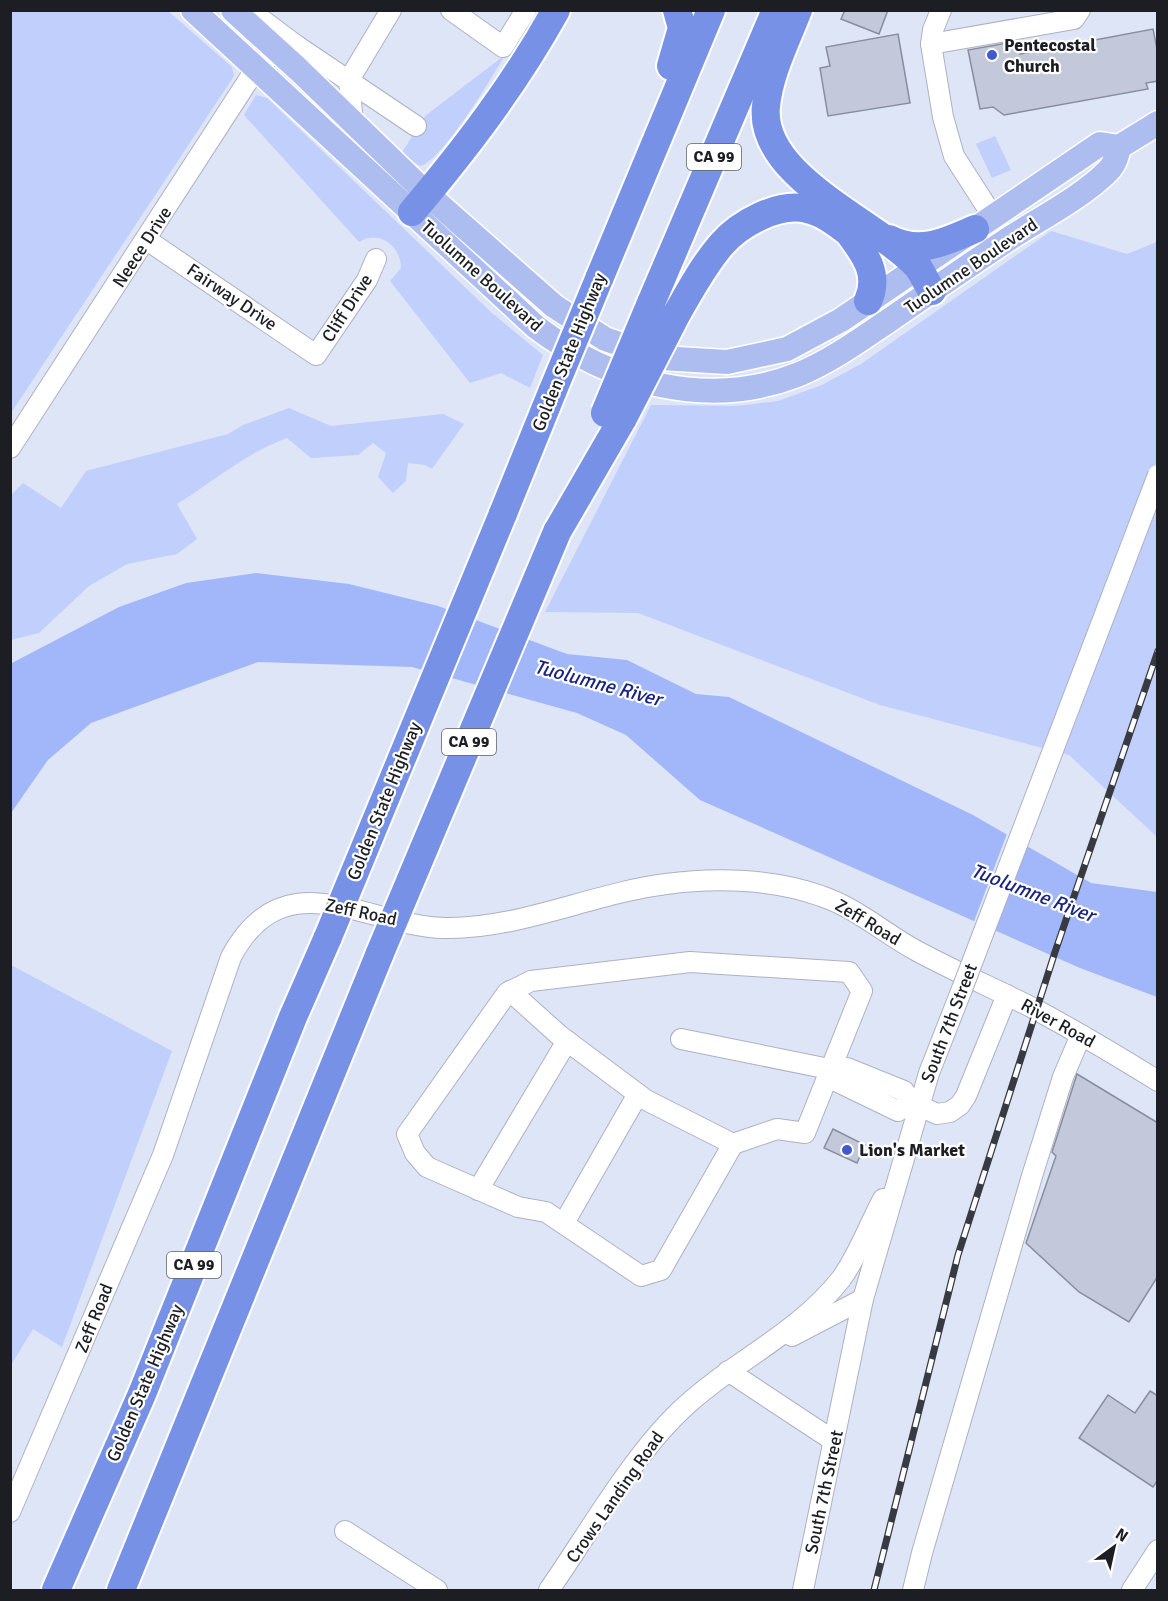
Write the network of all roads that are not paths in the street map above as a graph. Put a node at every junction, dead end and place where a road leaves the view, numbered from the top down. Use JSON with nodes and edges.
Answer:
{"nodes":[{"id":1,"x":193,"y":10,"type":"edge"},
{"id":2,"x":232,"y":10,"type":"edge"},
{"id":3,"x":249,"y":10,"type":"edge"},
{"id":4,"x":391,"y":10,"type":"edge"},
{"id":5,"x":451,"y":10,"type":"edge"},
{"id":6,"x":526,"y":10,"type":"edge"},
{"id":7,"x":677,"y":10,"type":"edge"},
{"id":8,"x":711,"y":10,"type":"edge"},
{"id":9,"x":776,"y":10,"type":"edge"},
{"id":10,"x":798,"y":10,"type":"edge"},
{"id":11,"x":941,"y":10,"type":"edge"},
{"id":12,"x":1080,"y":10,"type":"edge"},
{"id":13,"x":556,"y":12,"type":"edge"},
{"id":14,"x":931,"y":44,"type":"junction"},
{"id":15,"x":286,"y":48,"type":"junction"},
{"id":16,"x":255,"y":70,"type":"junction"},
{"id":17,"x":349,"y":80,"type":"junction"},
{"id":18,"x":1158,"y":123,"type":"edge"},
{"id":19,"x":353,"y":124,"type":"junction"},
{"id":20,"x":416,"y":126,"type":"dead end"},
{"id":21,"x":1119,"y":147,"type":"junction"},
{"id":22,"x":419,"y":203,"type":"junction"},
{"id":23,"x":984,"y":222,"type":"junction"},
{"id":24,"x":854,"y":226,"type":"junction"},
{"id":25,"x":147,"y":240,"type":"junction"},
{"id":26,"x":1008,"y":240,"type":"junction"},
{"id":27,"x":376,"y":260,"type":"dead end"},
{"id":28,"x":919,"y":278,"type":"junction"},
{"id":29,"x":599,"y":279,"type":"junction"},
{"id":30,"x":868,"y":301,"type":"junction"},
{"id":31,"x":664,"y":309,"type":"junction"},
{"id":32,"x":316,"y":355,"type":"joint"},
{"id":33,"x":10,"y":448,"type":"edge"},
{"id":34,"x":1158,"y":475,"type":"edge"},
{"id":35,"x":510,"y":992,"type":"junction"},
{"id":36,"x":1007,"y":995,"type":"junction"},
{"id":37,"x":1082,"y":1035,"type":"junction"},
{"id":38,"x":681,"y":1039,"type":"dead end"},
{"id":39,"x":567,"y":1041,"type":"junction"},
{"id":40,"x":829,"y":1069,"type":"junction"},
{"id":41,"x":1158,"y":1081,"type":"edge"},
{"id":42,"x":638,"y":1094,"type":"junction"},
{"id":43,"x":915,"y":1104,"type":"junction"},
{"id":44,"x":733,"y":1144,"type":"junction"},
{"id":45,"x":905,"y":1154,"type":"junction"},
{"id":46,"x":478,"y":1190,"type":"junction"},
{"id":47,"x":564,"y":1223,"type":"junction"},
{"id":48,"x":863,"y":1299,"type":"junction"},
{"id":49,"x":773,"y":1343,"type":"junction"},
{"id":50,"x":728,"y":1371,"type":"junction"},
{"id":51,"x":834,"y":1441,"type":"junction"},
{"id":52,"x":10,"y":1512,"type":"edge"},
{"id":53,"x":345,"y":1531,"type":"dead end"},
{"id":54,"x":1158,"y":1550,"type":"edge"},
{"id":55,"x":56,"y":1590,"type":"edge"},
{"id":56,"x":121,"y":1590,"type":"edge"},
{"id":57,"x":437,"y":1590,"type":"edge"},
{"id":58,"x":549,"y":1590,"type":"edge"},
{"id":59,"x":803,"y":1590,"type":"edge"},
{"id":60,"x":914,"y":1590,"type":"edge"},
{"id":61,"x":1132,"y":1590,"type":"edge"}],
"edges":[{"from":1,"to":16,"type":"main road","name":"Tuolumne Boulevard"},
{"from":2,"to":15,"type":"main road","name":"Tuolumne Boulevard"},
{"from":3,"to":15,"type":"street","name":"Tuolumne Boulevard"},
{"from":4,"to":17,"type":"street"},
{"from":5,"to":6,"type":"street"},
{"from":7,"to":29,"type":"highway"},
{"from":8,"to":29,"type":"highway","name":"Golden State Highway","number":"CA 99"},
{"from":9,"to":31,"type":"highway","number":"CA 99"},
{"from":10,"to":24,"type":"highway"},
{"from":11,"to":14,"type":"street"},
{"from":12,"to":14,"type":"street"},
{"from":13,"to":22,"type":"highway"},
{"from":14,"to":23,"type":"street"},
{"from":15,"to":16,"type":"street","name":"Neece Drive"},
{"from":15,"to":17,"type":"street","name":"Tuolumne Boulevard"},
{"from":15,"to":19,"type":"main road","name":"Tuolumne Boulevard"},
{"from":16,"to":22,"type":"main road","name":"Tuolumne Boulevard"},
{"from":16,"to":25,"type":"street","name":"Neece Drive"},
{"from":17,"to":19,"type":"street"},
{"from":17,"to":20,"type":"street","name":"Tuolumne Boulevard"},
{"from":18,"to":21,"type":"main road","name":"Tuolumne Boulevard"},
{"from":19,"to":22,"type":"main road","name":"Tuolumne Boulevard"},
{"from":21,"to":23,"type":"main road","name":"Tuolumne Boulevard"},
{"from":21,"to":26,"type":"main road","name":"Tuolumne Boulevard"},
{"from":22,"to":28,"type":"main road","name":"Tuolumne Boulevard"},
{"from":22,"to":30,"type":"main road","name":"Tuolumne Boulevard"},
{"from":23,"to":24,"type":"highway"},
{"from":23,"to":26,"type":"street"},
{"from":23,"to":28,"type":"main road","name":"Tuolumne Boulevard"},
{"from":24,"to":28,"type":"highway"},
{"from":24,"to":30,"type":"highway"},
{"from":24,"to":31,"type":"highway"},
{"from":25,"to":32,"type":"street","name":"Fairway Drive"},
{"from":25,"to":33,"type":"street","name":"Neece Drive"},
{"from":26,"to":28,"type":"main road","name":"Tuolumne Boulevard"},
{"from":27,"to":32,"type":"street","name":"Cliff Drive"},
{"from":28,"to":30,"type":"main road","name":"Tuolumne Boulevard"},
{"from":29,"to":55,"type":"highway","name":"Golden State Highway","number":"CA 99","bridge":true},
{"from":31,"to":56,"type":"highway","number":"CA 99","bridge":true},
{"from":34,"to":43,"type":"street","name":"South 7th Street","bridge":true},
{"from":35,"to":39,"type":"street"},
{"from":35,"to":40,"type":"street"},
{"from":35,"to":46,"type":"street"},
{"from":36,"to":37,"type":"street","name":"River Road"},
{"from":36,"to":43,"type":"street","name":"River Road"},
{"from":36,"to":52,"type":"street","name":"Zeff Road"},
{"from":37,"to":41,"type":"street","name":"River Road"},
{"from":37,"to":60,"type":"street"},
{"from":38,"to":40,"type":"street"},
{"from":39,"to":42,"type":"street"},
{"from":39,"to":46,"type":"street"},
{"from":40,"to":43,"type":"street"},
{"from":40,"to":44,"type":"street"},
{"from":42,"to":44,"type":"street"},
{"from":42,"to":47,"type":"street"},
{"from":43,"to":45,"type":"street","name":"South 7th Street"},
{"from":44,"to":47,"type":"street"},
{"from":45,"to":48,"type":"street","name":"South 7th Street"},
{"from":45,"to":49,"type":"street","name":"Crows Landing Road"},
{"from":46,"to":47,"type":"street"},
{"from":48,"to":49,"type":"street","name":"Crows Landing Road"},
{"from":48,"to":51,"type":"street","name":"South 7th Street"},
{"from":49,"to":50,"type":"street","name":"Crows Landing Road"},
{"from":50,"to":51,"type":"street"},
{"from":50,"to":58,"type":"street","name":"Crows Landing Road"},
{"from":51,"to":59,"type":"street","name":"South 7th Street"},
{"from":53,"to":57,"type":"street"},
{"from":54,"to":61,"type":"street"}]}
